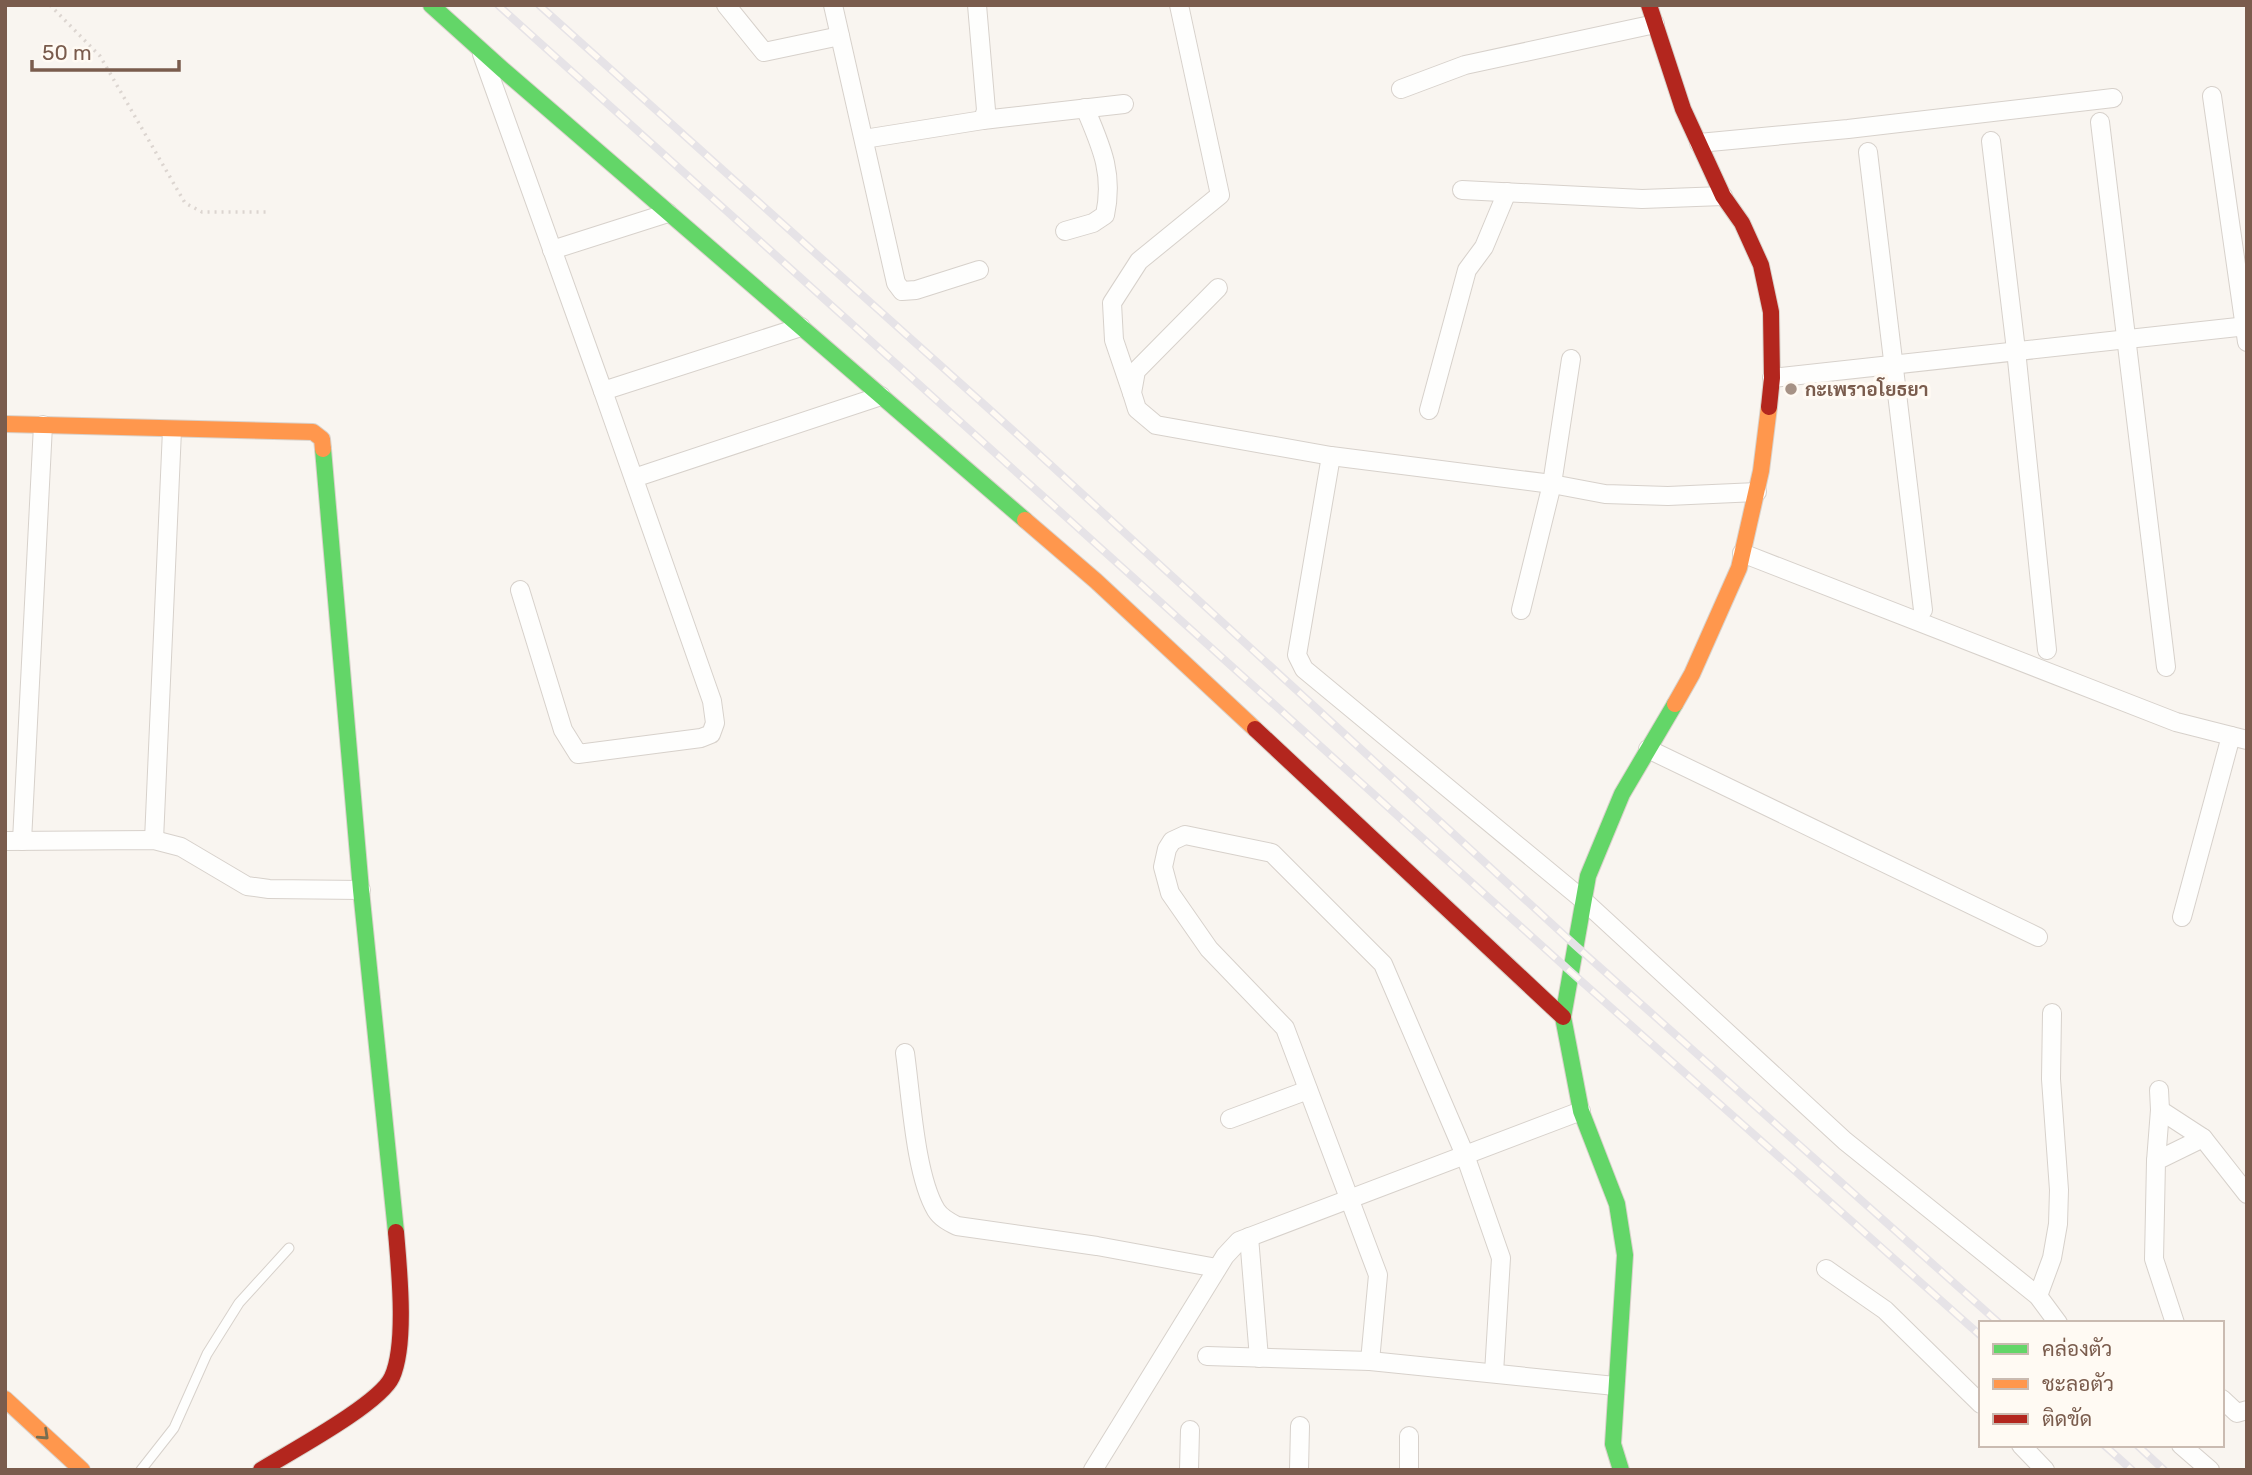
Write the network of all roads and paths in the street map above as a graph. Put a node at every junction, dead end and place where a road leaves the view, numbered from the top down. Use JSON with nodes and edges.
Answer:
{"nodes":[{"id":1,"x":50,"y":5,"type":"edge"},
{"id":2,"x":430,"y":5,"type":"edge"},
{"id":3,"x":726,"y":5,"type":"edge"},
{"id":4,"x":833,"y":5,"type":"edge"},
{"id":5,"x":977,"y":5,"type":"edge"},
{"id":6,"x":1179,"y":5,"type":"edge"},
{"id":7,"x":1649,"y":5,"type":"edge"},
{"id":8,"x":1655,"y":24,"type":"junction"},
{"id":9,"x":840,"y":36,"type":"junction"},
{"id":10,"x":481,"y":51,"type":"junction"},
{"id":11,"x":1401,"y":89,"type":"dead end"},
{"id":12,"x":2213,"y":96,"type":"dead end"},
{"id":13,"x":2113,"y":98,"type":"dead end"},
{"id":14,"x":1124,"y":104,"type":"dead end"},
{"id":15,"x":1085,"y":108,"type":"junction"},
{"id":16,"x":983,"y":120,"type":"junction"},
{"id":17,"x":2100,"y":122,"type":"dead end"},
{"id":18,"x":863,"y":139,"type":"junction"},
{"id":19,"x":1991,"y":141,"type":"dead end"},
{"id":20,"x":1699,"y":143,"type":"junction"},
{"id":21,"x":1868,"y":152,"type":"dead end"},
{"id":22,"x":1462,"y":190,"type":"dead end"},
{"id":23,"x":1507,"y":192,"type":"junction"},
{"id":24,"x":1723,"y":196,"type":"junction"},
{"id":25,"x":269,"y":212,"type":"dead end"},
{"id":26,"x":668,"y":213,"type":"junction"},
{"id":27,"x":1065,"y":231,"type":"dead end"},
{"id":28,"x":552,"y":250,"type":"junction"},
{"id":29,"x":979,"y":270,"type":"dead end"},
{"id":30,"x":1218,"y":288,"type":"dead end"},
{"id":31,"x":801,"y":327,"type":"junction"},
{"id":32,"x":2246,"y":331,"type":"edge"},
{"id":33,"x":2126,"y":339,"type":"junction"},
{"id":34,"x":2016,"y":350,"type":"junction"},
{"id":35,"x":1571,"y":359,"type":"dead end"},
{"id":36,"x":1894,"y":364,"type":"junction"},
{"id":37,"x":1772,"y":378,"type":"junction"},
{"id":38,"x":603,"y":391,"type":"junction"},
{"id":39,"x":1132,"y":393,"type":"junction"},
{"id":40,"x":881,"y":396,"type":"junction"},
{"id":41,"x":1429,"y":410,"type":"dead end"},
{"id":42,"x":5,"y":424,"type":"edge"},
{"id":43,"x":43,"y":425,"type":"junction"},
{"id":44,"x":172,"y":430,"type":"junction"},
{"id":45,"x":1331,"y":456,"type":"junction"},
{"id":46,"x":634,"y":478,"type":"junction"},
{"id":47,"x":1552,"y":484,"type":"junction"},
{"id":48,"x":1757,"y":492,"type":"junction"},
{"id":49,"x":1742,"y":553,"type":"junction"},
{"id":50,"x":520,"y":590,"type":"dead end"},
{"id":51,"x":1521,"y":610,"type":"dead end"},
{"id":52,"x":1923,"y":610,"type":"dead end"},
{"id":53,"x":2047,"y":650,"type":"dead end"},
{"id":54,"x":2166,"y":667,"type":"dead end"},
{"id":55,"x":2239,"y":738,"type":"edge"},
{"id":56,"x":1648,"y":749,"type":"junction"},
{"id":57,"x":154,"y":840,"type":"junction"},
{"id":58,"x":13,"y":841,"type":"edge"},
{"id":59,"x":361,"y":890,"type":"junction"},
{"id":60,"x":1583,"y":899,"type":"junction"},
{"id":61,"x":2182,"y":918,"type":"dead end"},
{"id":62,"x":2038,"y":937,"type":"dead end"},
{"id":63,"x":2052,"y":1013,"type":"dead end"},
{"id":64,"x":1563,"y":1017,"type":"junction"},
{"id":65,"x":905,"y":1053,"type":"dead end"},
{"id":66,"x":1308,"y":1090,"type":"junction"},
{"id":67,"x":2159,"y":1090,"type":"dead end"},
{"id":68,"x":2160,"y":1110,"type":"junction"},
{"id":69,"x":1581,"y":1111,"type":"junction"},
{"id":70,"x":1230,"y":1119,"type":"dead end"},
{"id":71,"x":2203,"y":1138,"type":"junction"},
{"id":72,"x":1465,"y":1155,"type":"junction"},
{"id":73,"x":2156,"y":1161,"type":"junction"},
{"id":74,"x":2247,"y":1194,"type":"edge"},
{"id":75,"x":1350,"y":1199,"type":"junction"},
{"id":76,"x":1249,"y":1237,"type":"junction"},
{"id":77,"x":289,"y":1248,"type":"dead end"},
{"id":78,"x":1217,"y":1268,"type":"junction"},
{"id":79,"x":1826,"y":1269,"type":"dead end"},
{"id":80,"x":2038,"y":1296,"type":"junction"},
{"id":81,"x":2057,"y":1321,"type":"edge"},
{"id":82,"x":2174,"y":1321,"type":"edge"},
{"id":83,"x":1207,"y":1356,"type":"dead end"},
{"id":84,"x":1259,"y":1358,"type":"junction"},
{"id":85,"x":1370,"y":1361,"type":"junction"},
{"id":86,"x":1494,"y":1373,"type":"junction"},
{"id":87,"x":1615,"y":1385,"type":"junction"},
{"id":88,"x":5,"y":1399,"type":"edge"},
{"id":89,"x":2224,"y":1401,"type":"edge"},
{"id":90,"x":1979,"y":1402,"type":"edge"},
{"id":91,"x":2247,"y":1410,"type":"edge"},
{"id":92,"x":1300,"y":1426,"type":"dead end"},
{"id":93,"x":1190,"y":1430,"type":"dead end"},
{"id":94,"x":1409,"y":1436,"type":"dead end"},
{"id":95,"x":2023,"y":1447,"type":"edge"},
{"id":96,"x":2183,"y":1447,"type":"edge"},
{"id":97,"x":82,"y":1470,"type":"edge"},
{"id":98,"x":141,"y":1470,"type":"edge"},
{"id":99,"x":261,"y":1470,"type":"edge"},
{"id":100,"x":1094,"y":1470,"type":"edge"},
{"id":101,"x":1189,"y":1470,"type":"edge"},
{"id":102,"x":1299,"y":1470,"type":"edge"},
{"id":103,"x":1409,"y":1470,"type":"edge"},
{"id":104,"x":1621,"y":1470,"type":"edge"},
{"id":105,"x":2045,"y":1470,"type":"edge"},
{"id":106,"x":2210,"y":1470,"type":"edge"}],
"edges":[{"from":1,"to":25,"type":"path"},
{"from":2,"to":10,"type":"street"},
{"from":3,"to":9,"type":"street"},
{"from":4,"to":9,"type":"street"},
{"from":5,"to":16,"type":"street"},
{"from":6,"to":39,"type":"street"},
{"from":7,"to":8,"type":"street"},
{"from":8,"to":11,"type":"street"},
{"from":8,"to":20,"type":"street"},
{"from":9,"to":18,"type":"street"},
{"from":10,"to":26,"type":"street"},
{"from":10,"to":28,"type":"street"},
{"from":12,"to":32,"type":"street"},
{"from":13,"to":20,"type":"street"},
{"from":14,"to":15,"type":"street"},
{"from":15,"to":16,"type":"street"},
{"from":15,"to":27,"type":"street"},
{"from":16,"to":18,"type":"street"},
{"from":17,"to":33,"type":"street"},
{"from":18,"to":29,"type":"street"},
{"from":19,"to":34,"type":"street"},
{"from":20,"to":24,"type":"street"},
{"from":21,"to":36,"type":"street"},
{"from":22,"to":23,"type":"street"},
{"from":23,"to":24,"type":"street"},
{"from":23,"to":41,"type":"street"},
{"from":24,"to":37,"type":"street"},
{"from":26,"to":28,"type":"street"},
{"from":26,"to":31,"type":"street"},
{"from":28,"to":38,"type":"street"},
{"from":30,"to":39,"type":"street"},
{"from":31,"to":38,"type":"street"},
{"from":31,"to":40,"type":"street"},
{"from":32,"to":33,"type":"street"},
{"from":33,"to":34,"type":"street"},
{"from":33,"to":54,"type":"street"},
{"from":34,"to":36,"type":"street"},
{"from":34,"to":53,"type":"street"},
{"from":35,"to":47,"type":"street"},
{"from":36,"to":37,"type":"street"},
{"from":36,"to":52,"type":"street"},
{"from":37,"to":48,"type":"street"},
{"from":38,"to":46,"type":"street"},
{"from":39,"to":45,"type":"street"},
{"from":40,"to":46,"type":"street"},
{"from":40,"to":64,"type":"street"},
{"from":42,"to":43,"type":"street"},
{"from":43,"to":44,"type":"street"},
{"from":43,"to":58,"type":"street"},
{"from":44,"to":57,"type":"street"},
{"from":44,"to":59,"type":"street"},
{"from":45,"to":47,"type":"street"},
{"from":45,"to":60,"type":"street"},
{"from":46,"to":50,"type":"street"},
{"from":47,"to":48,"type":"street"},
{"from":47,"to":51,"type":"street"},
{"from":48,"to":49,"type":"street"},
{"from":49,"to":55,"type":"street"},
{"from":49,"to":56,"type":"street"},
{"from":55,"to":61,"type":"street"},
{"from":56,"to":60,"type":"street"},
{"from":56,"to":62,"type":"street"},
{"from":57,"to":58,"type":"street"},
{"from":57,"to":59,"type":"street"},
{"from":59,"to":99,"type":"street"},
{"from":60,"to":64,"type":"street"},
{"from":60,"to":80,"type":"street"},
{"from":63,"to":80,"type":"street"},
{"from":64,"to":69,"type":"street"},
{"from":65,"to":78,"type":"street"},
{"from":66,"to":70,"type":"street"},
{"from":66,"to":72,"type":"street"},
{"from":66,"to":75,"type":"street"},
{"from":67,"to":68,"type":"street"},
{"from":68,"to":71,"type":"street"},
{"from":68,"to":73,"type":"street"},
{"from":69,"to":72,"type":"street"},
{"from":69,"to":87,"type":"street"},
{"from":71,"to":73,"type":"street"},
{"from":71,"to":74,"type":"street"},
{"from":72,"to":75,"type":"street"},
{"from":72,"to":86,"type":"street"},
{"from":73,"to":82,"type":"street"},
{"from":75,"to":76,"type":"street"},
{"from":75,"to":85,"type":"street"},
{"from":76,"to":78,"type":"street"},
{"from":76,"to":84,"type":"street"},
{"from":77,"to":98,"type":"lane"},
{"from":78,"to":100,"type":"street"},
{"from":79,"to":90,"type":"street"},
{"from":80,"to":81,"type":"street"},
{"from":83,"to":84,"type":"street"},
{"from":84,"to":85,"type":"street"},
{"from":85,"to":86,"type":"street"},
{"from":86,"to":87,"type":"street"},
{"from":87,"to":104,"type":"street"},
{"from":88,"to":97,"type":"street","one_way":true},
{"from":89,"to":91,"type":"street"},
{"from":92,"to":102,"type":"street"},
{"from":93,"to":101,"type":"street"},
{"from":94,"to":103,"type":"street"},
{"from":95,"to":105,"type":"street"},
{"from":96,"to":106,"type":"street"}]}
